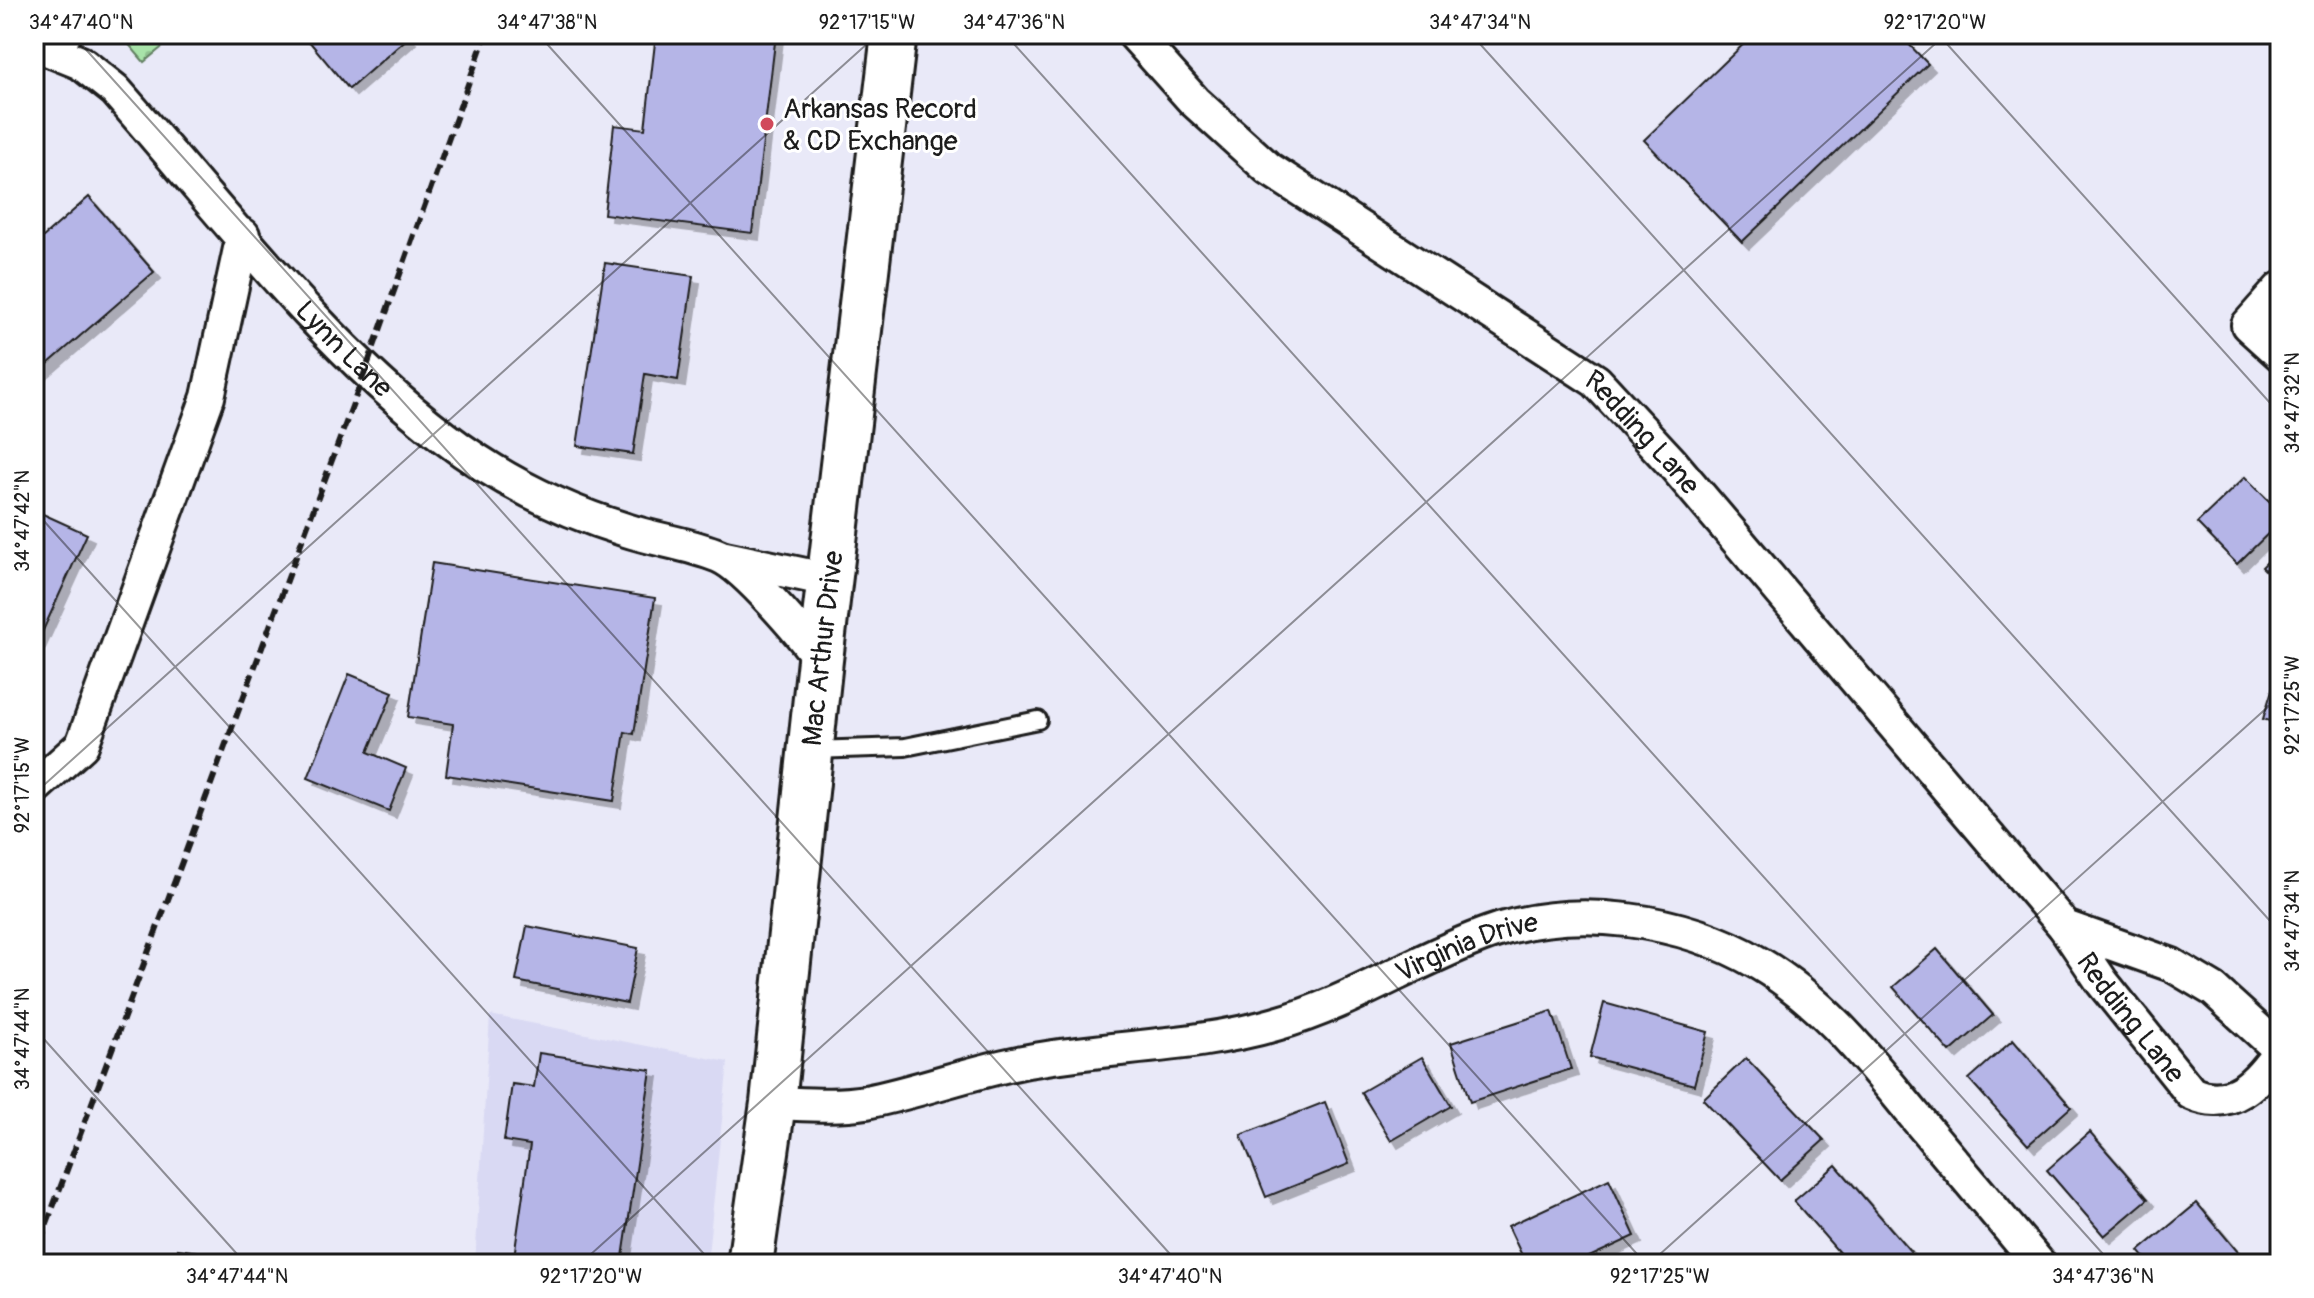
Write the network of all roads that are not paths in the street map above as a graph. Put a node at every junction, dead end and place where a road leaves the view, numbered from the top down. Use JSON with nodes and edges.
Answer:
{"nodes":[{"id":1,"x":894,"y":34,"type":"edge"},
{"id":2,"x":1134,"y":34,"type":"edge"},
{"id":3,"x":57,"y":44,"type":"edge"},
{"id":4,"x":243,"y":235,"type":"junction"},
{"id":5,"x":2280,"y":289,"type":"edge"},
{"id":6,"x":2280,"y":354,"type":"edge"},
{"id":7,"x":722,"y":557,"type":"junction"},
{"id":8,"x":829,"y":580,"type":"junction"},
{"id":9,"x":820,"y":660,"type":"junction"},
{"id":10,"x":1038,"y":720,"type":"dead end"},
{"id":11,"x":809,"y":750,"type":"junction"},
{"id":12,"x":34,"y":788,"type":"edge"},
{"id":13,"x":2065,"y":927,"type":"junction"},
{"id":14,"x":2280,"y":1050,"type":"edge"},
{"id":15,"x":773,"y":1103,"type":"junction"},
{"id":16,"x":750,"y":1264,"type":"edge"},
{"id":17,"x":2039,"y":1264,"type":"edge"}],
"edges":[{"from":1,"to":8,"type":"main road","name":"Mac Arthur Drive"},
{"from":2,"to":13,"type":"street","name":"Redding Lane"},
{"from":3,"to":4,"type":"street","name":"Lynn Lane"},
{"from":4,"to":7,"type":"street","name":"Lynn Lane"},
{"from":4,"to":12,"type":"street"},
{"from":5,"to":6,"type":"street"},
{"from":7,"to":8,"type":"street","name":"Lynn Lane"},
{"from":7,"to":9,"type":"street","name":"Lynn Lane"},
{"from":8,"to":9,"type":"main road","name":"Mac Arthur Drive"},
{"from":9,"to":11,"type":"main road","name":"Mac Arthur Drive"},
{"from":10,"to":11,"type":"lane"},
{"from":11,"to":15,"type":"main road","name":"Mac Arthur Drive"},
{"from":13,"to":14,"type":"street","name":"Redding Lane"},
{"from":13,"to":14,"type":"street","name":"Redding Lane"},
{"from":15,"to":16,"type":"main road","name":"Mac Arthur Drive"},
{"from":15,"to":17,"type":"street","name":"Virginia Drive"}]}
